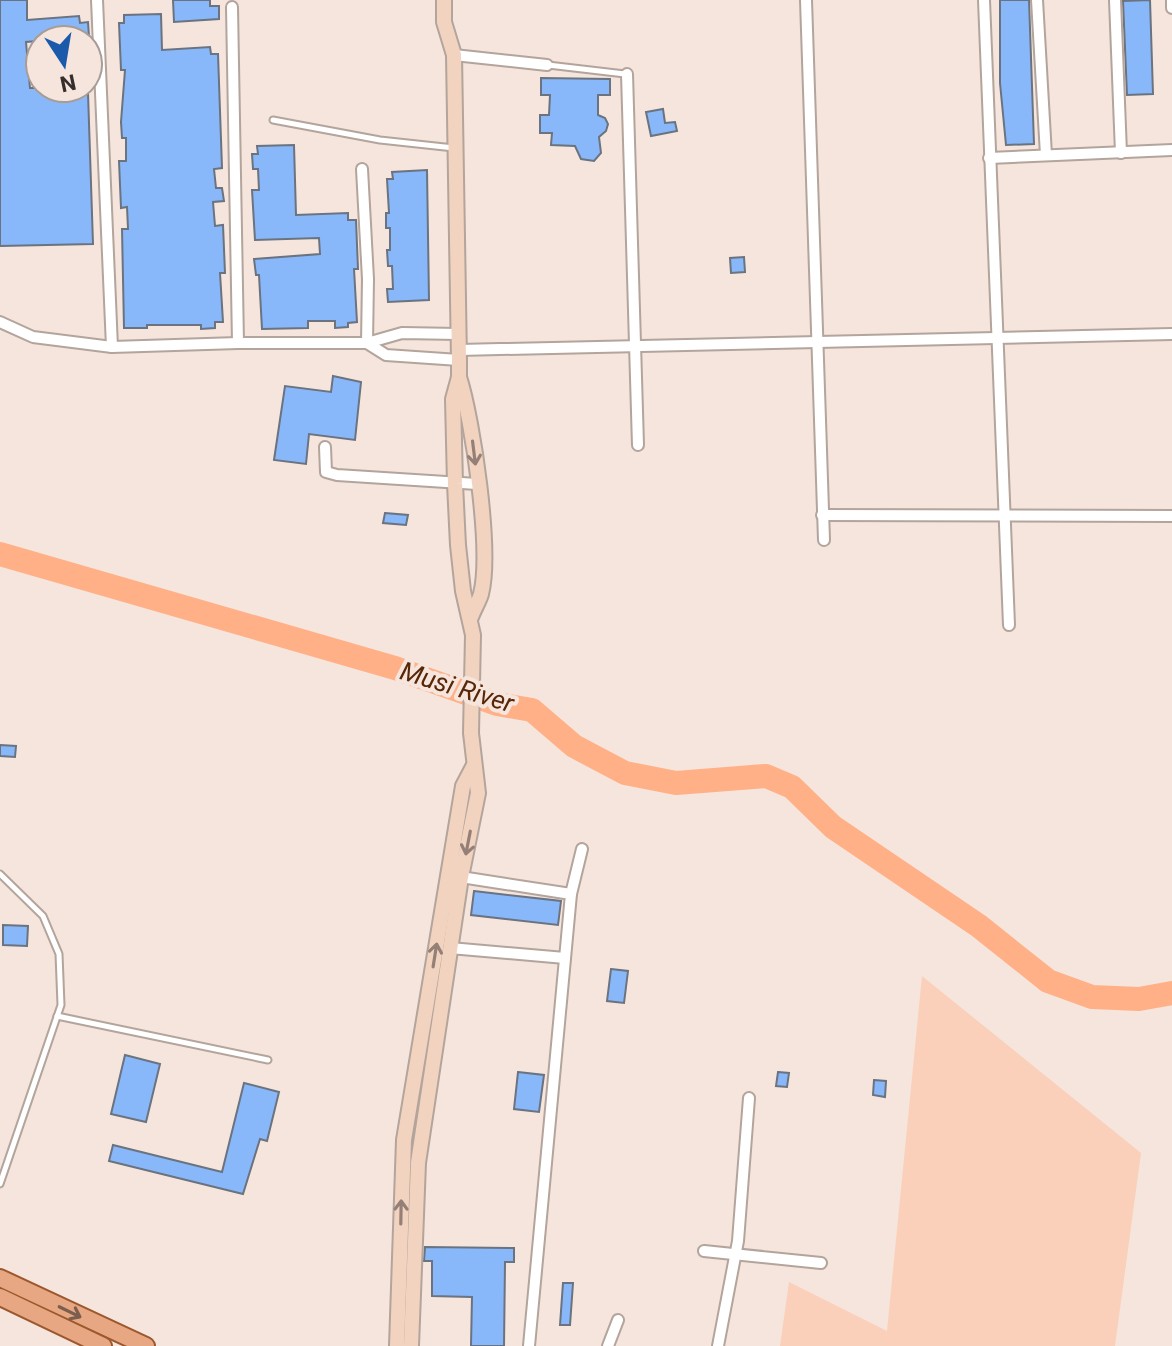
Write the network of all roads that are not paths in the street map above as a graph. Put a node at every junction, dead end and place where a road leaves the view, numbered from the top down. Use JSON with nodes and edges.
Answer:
{"nodes":[{"id":1,"x":97,"y":0,"type":"edge"},
{"id":2,"x":444,"y":0,"type":"edge"},
{"id":3,"x":806,"y":0,"type":"edge"},
{"id":4,"x":984,"y":0,"type":"edge"},
{"id":5,"x":1037,"y":0,"type":"edge"},
{"id":6,"x":1115,"y":0,"type":"edge"},
{"id":7,"x":1172,"y":0,"type":"edge"},
{"id":8,"x":232,"y":7,"type":"dead end"},
{"id":9,"x":1172,"y":8,"type":"edge"},
{"id":10,"x":454,"y":55,"type":"junction"},
{"id":11,"x":547,"y":65,"type":"joint"},
{"id":12,"x":627,"y":74,"type":"joint"},
{"id":13,"x":273,"y":120,"type":"dead end"},
{"id":14,"x":456,"y":148,"type":"junction"},
{"id":15,"x":1172,"y":150,"type":"edge"},
{"id":16,"x":1121,"y":153,"type":"junction"},
{"id":17,"x":1046,"y":155,"type":"junction"},
{"id":18,"x":989,"y":158,"type":"junction"},
{"id":19,"x":362,"y":169,"type":"dead end"},
{"id":20,"x":0,"y":322,"type":"edge"},
{"id":21,"x":458,"y":334,"type":"junction"},
{"id":22,"x":1172,"y":334,"type":"edge"},
{"id":23,"x":997,"y":338,"type":"junction"},
{"id":24,"x":817,"y":342,"type":"junction"},
{"id":25,"x":238,"y":343,"type":"junction"},
{"id":26,"x":367,"y":343,"type":"junction"},
{"id":27,"x":635,"y":346,"type":"junction"},
{"id":28,"x":112,"y":347,"type":"junction"},
{"id":29,"x":459,"y":355,"type":"junction"},
{"id":30,"x":459,"y":377,"type":"junction"},
{"id":31,"x":638,"y":445,"type":"dead end"},
{"id":32,"x":325,"y":447,"type":"dead end"},
{"id":33,"x":455,"y":484,"type":"junction"},
{"id":34,"x":477,"y":484,"type":"junction"},
{"id":35,"x":822,"y":515,"type":"junction"},
{"id":36,"x":1172,"y":516,"type":"edge"},
{"id":37,"x":1004,"y":517,"type":"junction"},
{"id":38,"x":824,"y":540,"type":"dead end"},
{"id":39,"x":471,"y":617,"type":"junction"},
{"id":40,"x":1009,"y":625,"type":"dead end"},
{"id":41,"x":474,"y":766,"type":"junction"},
{"id":42,"x":582,"y":849,"type":"dead end"},
{"id":43,"x":0,"y":874,"type":"edge"},
{"id":44,"x":461,"y":877,"type":"junction"},
{"id":45,"x":571,"y":894,"type":"junction"},
{"id":46,"x":450,"y":948,"type":"junction"},
{"id":47,"x":565,"y":958,"type":"junction"},
{"id":48,"x":57,"y":1016,"type":"junction"},
{"id":49,"x":432,"y":1021,"type":"junction"},
{"id":50,"x":268,"y":1060,"type":"dead end"},
{"id":51,"x":749,"y":1098,"type":"dead end"},
{"id":52,"x":0,"y":1184,"type":"edge"},
{"id":53,"x":408,"y":1243,"type":"junction"},
{"id":54,"x":704,"y":1251,"type":"dead end"},
{"id":55,"x":734,"y":1255,"type":"junction"},
{"id":56,"x":821,"y":1263,"type":"dead end"},
{"id":57,"x":0,"y":1278,"type":"edge"},
{"id":58,"x":0,"y":1297,"type":"edge"},
{"id":59,"x":618,"y":1320,"type":"dead end"},
{"id":60,"x":103,"y":1346,"type":"edge"},
{"id":61,"x":146,"y":1346,"type":"edge"},
{"id":62,"x":397,"y":1346,"type":"edge"},
{"id":63,"x":411,"y":1346,"type":"edge"},
{"id":64,"x":529,"y":1346,"type":"edge"},
{"id":65,"x":608,"y":1346,"type":"edge"},
{"id":66,"x":718,"y":1346,"type":"edge"}],
"edges":[{"from":1,"to":28,"type":"street"},
{"from":2,"to":10,"type":"street"},
{"from":3,"to":24,"type":"street"},
{"from":4,"to":18,"type":"street"},
{"from":5,"to":17,"type":"street"},
{"from":6,"to":16,"type":"street"},
{"from":7,"to":9,"type":"street"},
{"from":8,"to":25,"type":"street"},
{"from":10,"to":11,"type":"street"},
{"from":10,"to":14,"type":"street"},
{"from":11,"to":12,"type":"lane"},
{"from":12,"to":27,"type":"street"},
{"from":13,"to":14,"type":"lane"},
{"from":14,"to":21,"type":"street"},
{"from":15,"to":16,"type":"street"},
{"from":16,"to":17,"type":"street"},
{"from":17,"to":18,"type":"street"},
{"from":18,"to":23,"type":"street"},
{"from":19,"to":26,"type":"street"},
{"from":20,"to":28,"type":"street"},
{"from":21,"to":26,"type":"street"},
{"from":21,"to":29,"type":"street"},
{"from":22,"to":23,"type":"street"},
{"from":23,"to":24,"type":"street"},
{"from":23,"to":37,"type":"street"},
{"from":24,"to":27,"type":"street"},
{"from":24,"to":35,"type":"street"},
{"from":25,"to":26,"type":"street"},
{"from":25,"to":28,"type":"street"},
{"from":26,"to":29,"type":"street"},
{"from":27,"to":29,"type":"street"},
{"from":27,"to":31,"type":"street"},
{"from":29,"to":30,"type":"street"},
{"from":30,"to":33,"type":"street"},
{"from":30,"to":34,"type":"street","one_way":true},
{"from":32,"to":33,"type":"street"},
{"from":33,"to":34,"type":"street"},
{"from":33,"to":39,"type":"street"},
{"from":34,"to":39,"type":"street"},
{"from":35,"to":37,"type":"street"},
{"from":35,"to":38,"type":"street"},
{"from":36,"to":37,"type":"street"},
{"from":37,"to":40,"type":"street"},
{"from":39,"to":41,"type":"street"},
{"from":41,"to":44,"type":"street","one_way":true},
{"from":49,"to":41,"type":"street","one_way":true},
{"from":42,"to":45,"type":"street"},
{"from":43,"to":48,"type":"lane"},
{"from":44,"to":45,"type":"street"},
{"from":44,"to":46,"type":"street"},
{"from":45,"to":47,"type":"street"},
{"from":46,"to":47,"type":"street"},
{"from":46,"to":49,"type":"street"},
{"from":47,"to":64,"type":"street"},
{"from":48,"to":50,"type":"lane"},
{"from":48,"to":52,"type":"lane"},
{"from":49,"to":53,"type":"street"},
{"from":51,"to":55,"type":"street"},
{"from":53,"to":62,"type":"street"},
{"from":53,"to":63,"type":"street"},
{"from":54,"to":55,"type":"street"},
{"from":55,"to":56,"type":"street"},
{"from":55,"to":66,"type":"street"},
{"from":57,"to":61,"type":"main road","one_way":true},
{"from":58,"to":60,"type":"main road"},
{"from":59,"to":65,"type":"street"}]}
